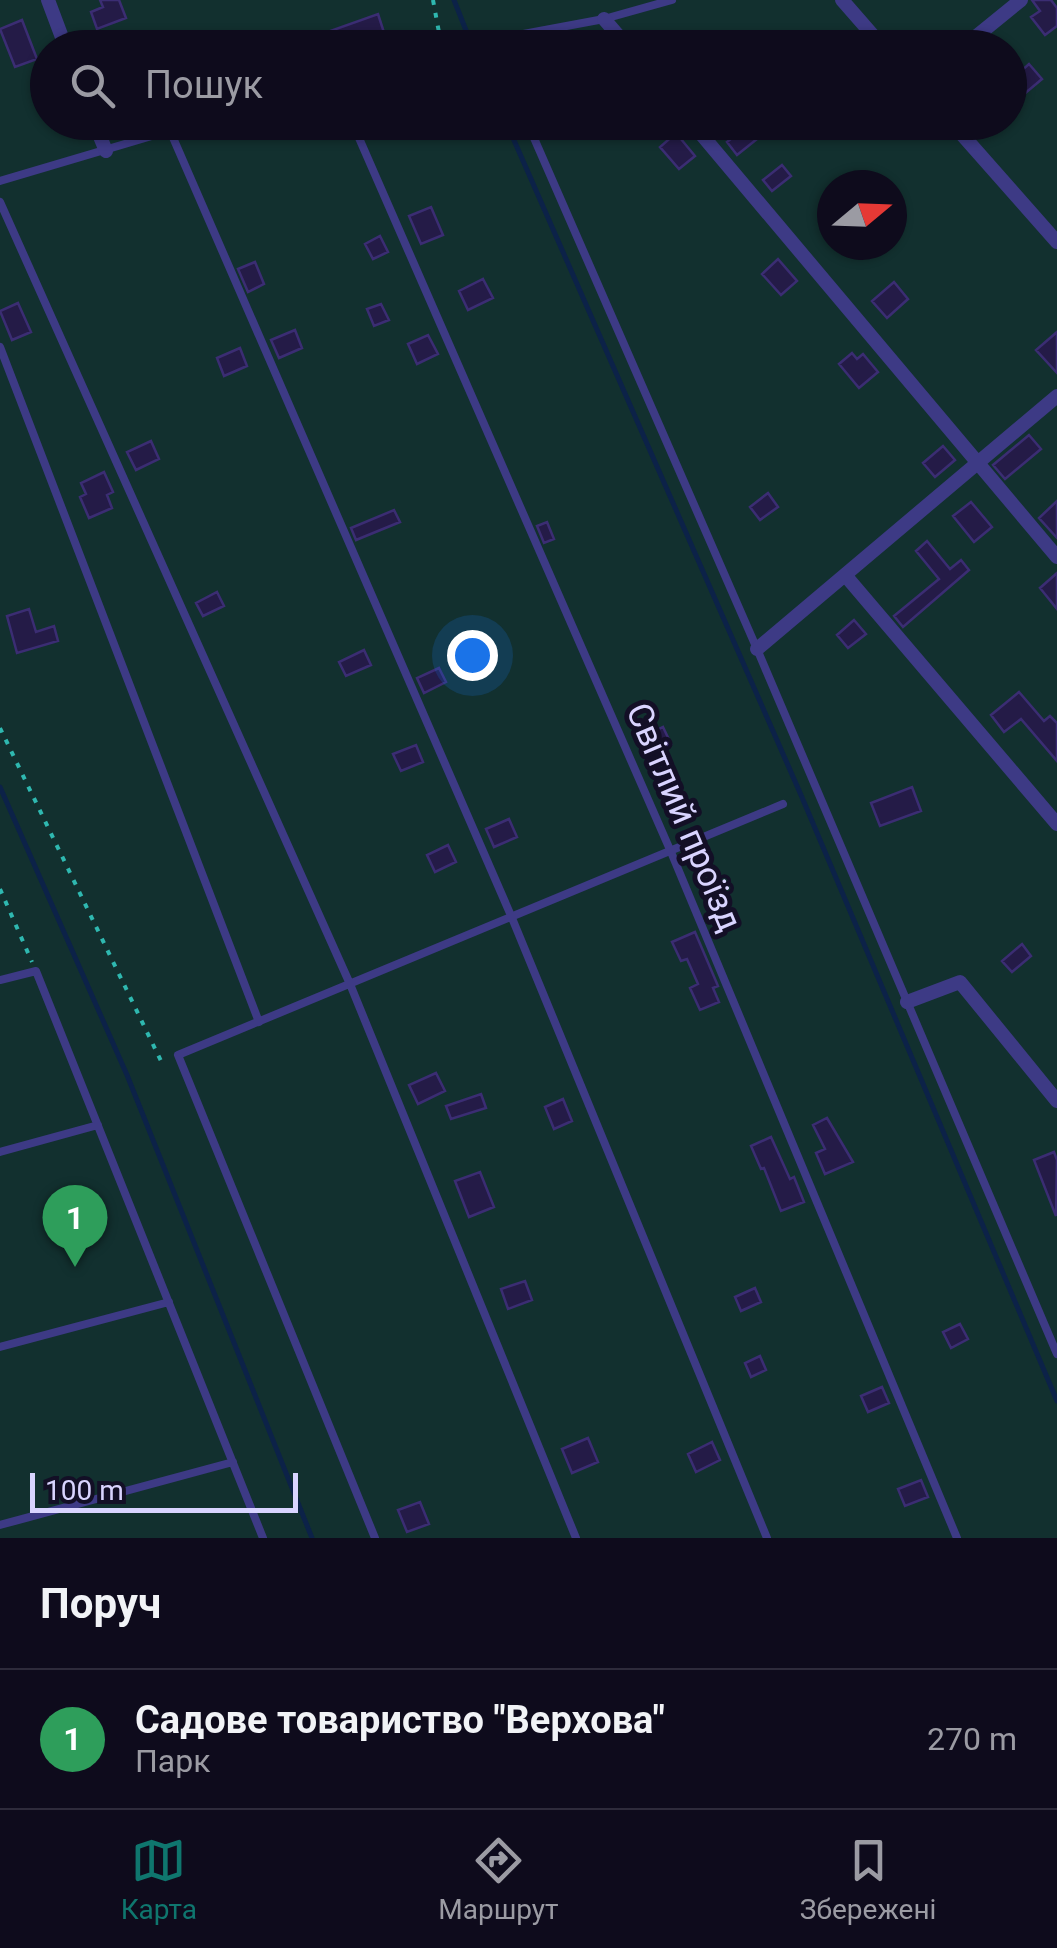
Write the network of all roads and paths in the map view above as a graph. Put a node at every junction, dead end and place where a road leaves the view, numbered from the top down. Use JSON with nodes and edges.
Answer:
{"nodes":[{"id":1,"x":48,"y":0,"type":"edge"},
{"id":2,"x":434,"y":0,"type":"edge"},
{"id":3,"x":672,"y":0,"type":"edge"},
{"id":4,"x":842,"y":0,"type":"edge"},
{"id":5,"x":1021,"y":0,"type":"edge"},
{"id":6,"x":604,"y":18,"type":"junction"},
{"id":7,"x":59,"y":30,"type":"edge"},
{"id":8,"x":438,"y":30,"type":"edge"},
{"id":9,"x":553,"y":30,"type":"edge"},
{"id":10,"x":614,"y":30,"type":"edge"},
{"id":11,"x":868,"y":30,"type":"edge"},
{"id":12,"x":984,"y":30,"type":"edge"},
{"id":13,"x":101,"y":140,"type":"edge"},
{"id":14,"x":147,"y":140,"type":"edge"},
{"id":15,"x":174,"y":140,"type":"edge"},
{"id":16,"x":360,"y":140,"type":"edge"},
{"id":17,"x":535,"y":140,"type":"edge"},
{"id":18,"x":707,"y":140,"type":"edge"},
{"id":19,"x":967,"y":140,"type":"edge"},
{"id":20,"x":106,"y":152,"type":"junction"},
{"id":21,"x":0,"y":181,"type":"edge"},
{"id":22,"x":0,"y":202,"type":"edge"},
{"id":23,"x":1057,"y":242,"type":"edge"},
{"id":24,"x":0,"y":346,"type":"edge"},
{"id":25,"x":1057,"y":396,"type":"edge"},
{"id":26,"x":978,"y":463,"type":"junction"},
{"id":27,"x":1057,"y":556,"type":"edge"},
{"id":28,"x":844,"y":575,"type":"junction"},
{"id":29,"x":757,"y":649,"type":"junction"},
{"id":30,"x":0,"y":728,"type":"edge"},
{"id":31,"x":784,"y":804,"type":"dead end"},
{"id":32,"x":1057,"y":824,"type":"edge"},
{"id":33,"x":671,"y":852,"type":"junction"},
{"id":34,"x":0,"y":889,"type":"edge"},
{"id":35,"x":512,"y":918,"type":"junction"},
{"id":36,"x":36,"y":970,"type":"junction"},
{"id":37,"x":0,"y":980,"type":"edge"},
{"id":38,"x":350,"y":984,"type":"junction"},
{"id":39,"x":907,"y":1002,"type":"junction"},
{"id":40,"x":259,"y":1022,"type":"junction"},
{"id":41,"x":178,"y":1055,"type":"junction"},
{"id":42,"x":1057,"y":1100,"type":"edge"},
{"id":43,"x":98,"y":1125,"type":"junction"},
{"id":44,"x":0,"y":1152,"type":"edge"},
{"id":45,"x":169,"y":1302,"type":"junction"},
{"id":46,"x":0,"y":1346,"type":"edge"},
{"id":47,"x":1057,"y":1354,"type":"edge"},
{"id":48,"x":233,"y":1462,"type":"junction"},
{"id":49,"x":0,"y":1525,"type":"edge"},
{"id":50,"x":263,"y":1538,"type":"edge"},
{"id":51,"x":376,"y":1538,"type":"edge"},
{"id":52,"x":576,"y":1538,"type":"edge"},
{"id":53,"x":767,"y":1538,"type":"edge"},
{"id":54,"x":957,"y":1538,"type":"edge"}],
"edges":[{"from":1,"to":7,"type":"street"},
{"from":2,"to":8,"type":"path"},
{"from":3,"to":6,"type":"lane"},
{"from":4,"to":11,"type":"street"},
{"from":5,"to":12,"type":"street"},
{"from":6,"to":9,"type":"lane"},
{"from":6,"to":10,"type":"street"},
{"from":13,"to":20,"type":"street"},
{"from":14,"to":20,"type":"lane"},
{"from":15,"to":35,"type":"lane"},
{"from":16,"to":33,"type":"lane","name":"Світлий проїзд"},
{"from":17,"to":29,"type":"lane"},
{"from":18,"to":26,"type":"street"},
{"from":19,"to":23,"type":"street"},
{"from":20,"to":21,"type":"lane"},
{"from":22,"to":38,"type":"lane"},
{"from":24,"to":40,"type":"lane"},
{"from":25,"to":26,"type":"street"},
{"from":26,"to":27,"type":"street"},
{"from":26,"to":28,"type":"street"},
{"from":28,"to":29,"type":"street"},
{"from":28,"to":32,"type":"street"},
{"from":29,"to":39,"type":"lane"},
{"from":30,"to":41,"type":"path"},
{"from":31,"to":33,"type":"lane"},
{"from":33,"to":35,"type":"lane"},
{"from":33,"to":54,"type":"lane","name":"Світлий проїзд"},
{"from":34,"to":36,"type":"path"},
{"from":35,"to":38,"type":"lane"},
{"from":35,"to":53,"type":"lane"},
{"from":36,"to":37,"type":"lane"},
{"from":36,"to":43,"type":"lane"},
{"from":38,"to":40,"type":"lane"},
{"from":38,"to":52,"type":"lane"},
{"from":39,"to":42,"type":"street"},
{"from":39,"to":47,"type":"lane"},
{"from":40,"to":41,"type":"lane"},
{"from":41,"to":51,"type":"lane"},
{"from":43,"to":44,"type":"lane"},
{"from":43,"to":45,"type":"lane"},
{"from":45,"to":46,"type":"lane"},
{"from":45,"to":48,"type":"lane"},
{"from":48,"to":49,"type":"lane"},
{"from":48,"to":50,"type":"lane"}]}
